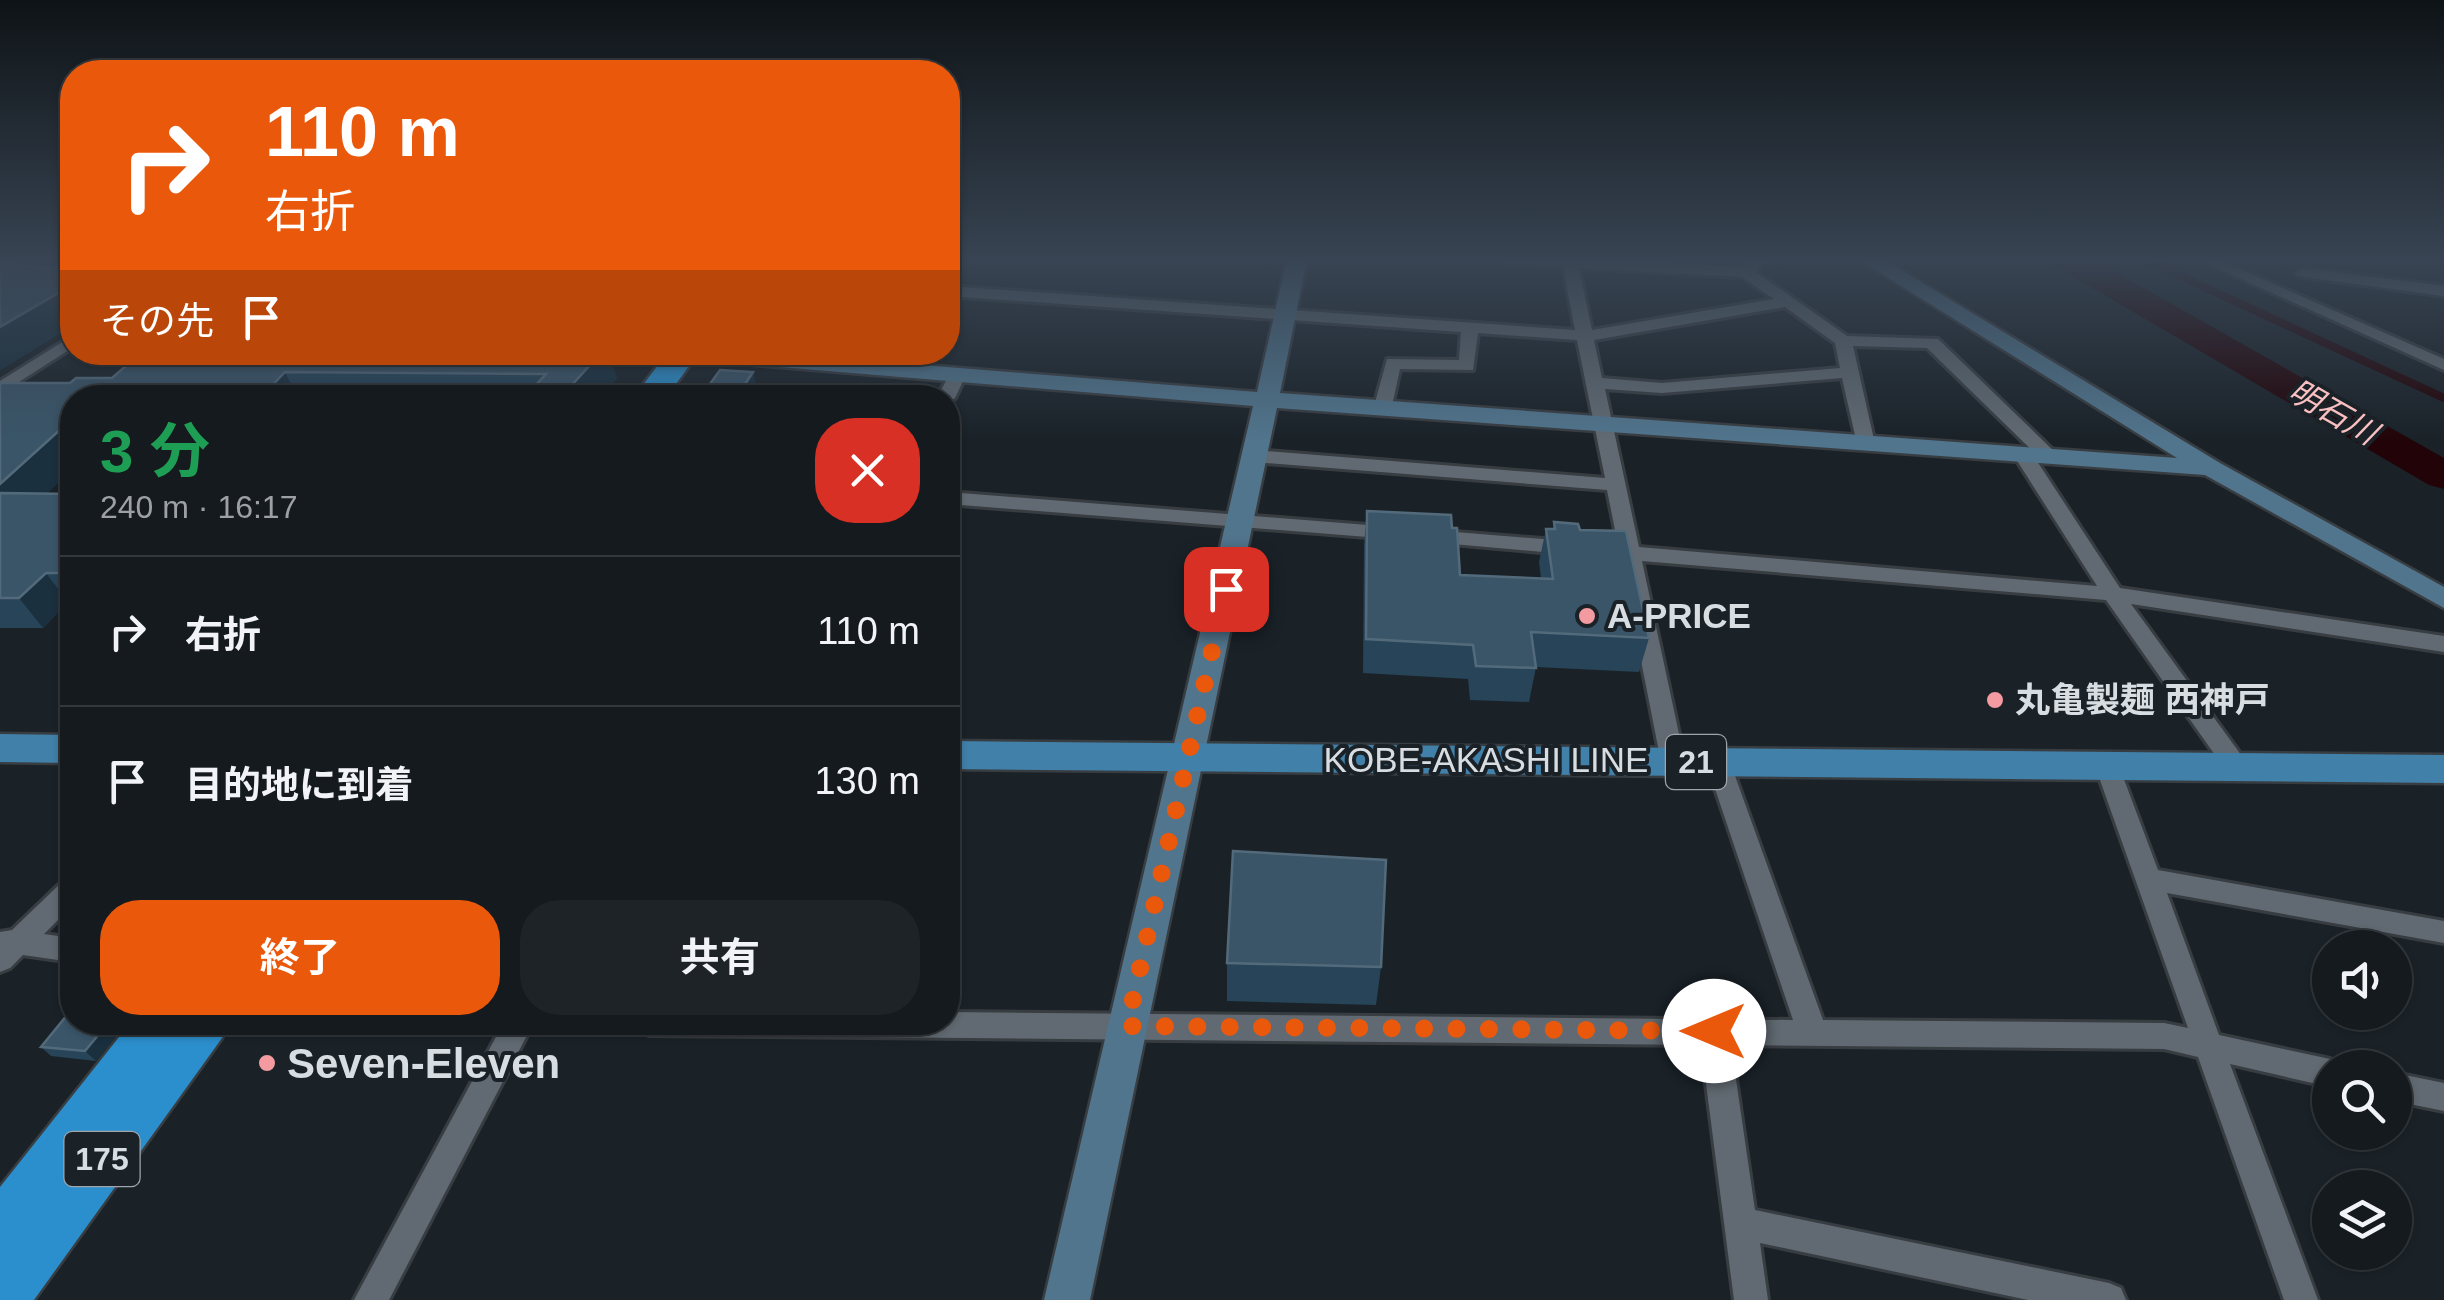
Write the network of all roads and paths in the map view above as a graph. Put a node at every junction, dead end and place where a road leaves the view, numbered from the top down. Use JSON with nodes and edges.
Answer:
{"nodes":[{"id":1,"x":1287,"y":320,"type":"edge"},
{"id":2,"x":1353,"y":320,"type":"edge"},
{"id":3,"x":1582,"y":320,"type":"edge"},
{"id":4,"x":1683,"y":320,"type":"edge"},
{"id":5,"x":1812,"y":320,"type":"edge"},
{"id":6,"x":1973,"y":320,"type":"edge"},
{"id":7,"x":2342,"y":320,"type":"edge"},
{"id":8,"x":1470,"y":328,"type":"junction"},
{"id":9,"x":1586,"y":336,"type":"junction"},
{"id":10,"x":1843,"y":342,"type":"junction"},
{"id":11,"x":2444,"y":344,"type":"edge"},
{"id":12,"x":60,"y":349,"type":"edge"},
{"id":13,"x":2425,"y":356,"type":"junction"},
{"id":14,"x":681,"y":365,"type":"edge"},
{"id":15,"x":891,"y":365,"type":"edge"},
{"id":16,"x":2444,"y":365,"type":"edge"},
{"id":17,"x":1850,"y":372,"type":"junction"},
{"id":18,"x":1594,"y":382,"type":"junction"},
{"id":19,"x":661,"y":385,"type":"edge"},
{"id":20,"x":945,"y":385,"type":"edge"},
{"id":21,"x":960,"y":387,"type":"edge"},
{"id":22,"x":0,"y":388,"type":"edge"},
{"id":23,"x":1265,"y":397,"type":"junction"},
{"id":24,"x":1383,"y":406,"type":"junction"},
{"id":25,"x":1601,"y":424,"type":"junction"},
{"id":26,"x":1866,"y":444,"type":"junction"},
{"id":27,"x":1253,"y":456,"type":"junction"},
{"id":28,"x":2024,"y":456,"type":"junction"},
{"id":29,"x":2050,"y":458,"type":"junction"},
{"id":30,"x":2210,"y":468,"type":"junction"},
{"id":31,"x":1618,"y":485,"type":"junction"},
{"id":32,"x":960,"y":499,"type":"edge"},
{"id":33,"x":1240,"y":524,"type":"junction"},
{"id":34,"x":1632,"y":552,"type":"junction"},
{"id":35,"x":2114,"y":594,"type":"junction"},
{"id":36,"x":2444,"y":599,"type":"edge"},
{"id":37,"x":2444,"y":644,"type":"edge"},
{"id":38,"x":0,"y":748,"type":"edge"},
{"id":39,"x":60,"y":749,"type":"edge"},
{"id":40,"x":960,"y":755,"type":"edge"},
{"id":41,"x":1190,"y":758,"type":"junction"},
{"id":42,"x":1673,"y":762,"type":"junction"},
{"id":43,"x":1718,"y":762,"type":"junction"},
{"id":44,"x":2106,"y":766,"type":"junction"},
{"id":45,"x":2444,"y":769,"type":"edge"},
{"id":46,"x":2238,"y":770,"type":"junction"},
{"id":47,"x":2148,"y":879,"type":"junction"},
{"id":48,"x":60,"y":899,"type":"edge"},
{"id":49,"x":2444,"y":932,"type":"edge"},
{"id":50,"x":6,"y":947,"type":"edge"},
{"id":51,"x":60,"y":949,"type":"edge"},
{"id":52,"x":960,"y":1025,"type":"edge"},
{"id":53,"x":1127,"y":1026,"type":"junction"},
{"id":54,"x":1714,"y":1031,"type":"junction"},
{"id":55,"x":1813,"y":1034,"type":"junction"},
{"id":56,"x":153,"y":1035,"type":"edge"},
{"id":57,"x":194,"y":1035,"type":"edge"},
{"id":58,"x":513,"y":1035,"type":"edge"},
{"id":59,"x":2208,"y":1048,"type":"junction"},
{"id":60,"x":2312,"y":1069,"type":"edge"},
{"id":61,"x":2412,"y":1090,"type":"edge"},
{"id":62,"x":2444,"y":1097,"type":"edge"},
{"id":63,"x":1740,"y":1223,"type":"junction"},
{"id":64,"x":0,"y":1234,"type":"edge"},
{"id":65,"x":0,"y":1296,"type":"edge"},
{"id":66,"x":371,"y":1300,"type":"edge"},
{"id":67,"x":1067,"y":1300,"type":"edge"},
{"id":68,"x":1751,"y":1300,"type":"edge"},
{"id":69,"x":2109,"y":1300,"type":"edge"},
{"id":70,"x":2301,"y":1300,"type":"edge"}],
"edges":[{"from":1,"to":23,"type":"street"},
{"from":2,"to":8,"type":"street"},
{"from":3,"to":9,"type":"street"},
{"from":4,"to":9,"type":"street"},
{"from":5,"to":10,"type":"street"},
{"from":6,"to":30,"type":"street"},
{"from":7,"to":13,"type":"street"},
{"from":8,"to":9,"type":"street"},
{"from":8,"to":24,"type":"street"},
{"from":9,"to":18,"type":"street"},
{"from":10,"to":17,"type":"street"},
{"from":10,"to":29,"type":"street"},
{"from":11,"to":13,"type":"street"},
{"from":12,"to":22,"type":"street"},
{"from":13,"to":16,"type":"street"},
{"from":14,"to":19,"type":"highway"},
{"from":15,"to":20,"type":"street"},
{"from":17,"to":18,"type":"street"},
{"from":17,"to":26,"type":"street"},
{"from":18,"to":25,"type":"street"},
{"from":21,"to":23,"type":"street"},
{"from":23,"to":24,"type":"street"},
{"from":23,"to":27,"type":"street"},
{"from":24,"to":25,"type":"street"},
{"from":25,"to":26,"type":"street"},
{"from":25,"to":31,"type":"street"},
{"from":26,"to":28,"type":"street"},
{"from":27,"to":31,"type":"street"},
{"from":27,"to":33,"type":"street"},
{"from":28,"to":29,"type":"street"},
{"from":28,"to":35,"type":"street"},
{"from":29,"to":30,"type":"street"},
{"from":30,"to":36,"type":"street"},
{"from":31,"to":34,"type":"street"},
{"from":32,"to":33,"type":"street"},
{"from":33,"to":34,"type":"street"},
{"from":33,"to":41,"type":"street"},
{"from":34,"to":35,"type":"street"},
{"from":34,"to":42,"type":"street"},
{"from":35,"to":37,"type":"street"},
{"from":35,"to":46,"type":"street"},
{"from":38,"to":39,"type":"main road"},
{"from":40,"to":41,"type":"main road","name":"KOBE-AKASHI LINE","number":"21"},
{"from":41,"to":42,"type":"main road","name":"KOBE-AKASHI LINE","number":"21"},
{"from":41,"to":53,"type":"street"},
{"from":42,"to":43,"type":"main road","name":"KOBE-AKASHI LINE","number":"21"},
{"from":43,"to":44,"type":"main road","name":"KOBE-AKASHI LINE","number":"21"},
{"from":43,"to":55,"type":"street"},
{"from":44,"to":46,"type":"main road","name":"KOBE-AKASHI LINE","number":"21"},
{"from":44,"to":47,"type":"street"},
{"from":45,"to":46,"type":"main road","name":"KOBE-AKASHI LINE","number":"21"},
{"from":47,"to":49,"type":"street"},
{"from":47,"to":59,"type":"street"},
{"from":48,"to":50,"type":"street"},
{"from":50,"to":51,"type":"street"},
{"from":52,"to":53,"type":"street"},
{"from":53,"to":54,"type":"street"},
{"from":53,"to":67,"type":"street"},
{"from":54,"to":55,"type":"street"},
{"from":54,"to":63,"type":"street"},
{"from":55,"to":59,"type":"street"},
{"from":56,"to":64,"type":"highway","number":"175"},
{"from":57,"to":65,"type":"highway","number":"175"},
{"from":58,"to":66,"type":"street"},
{"from":59,"to":60,"type":"street"},
{"from":59,"to":70,"type":"street"},
{"from":61,"to":62,"type":"street"},
{"from":63,"to":68,"type":"street"},
{"from":63,"to":69,"type":"street"}]}
